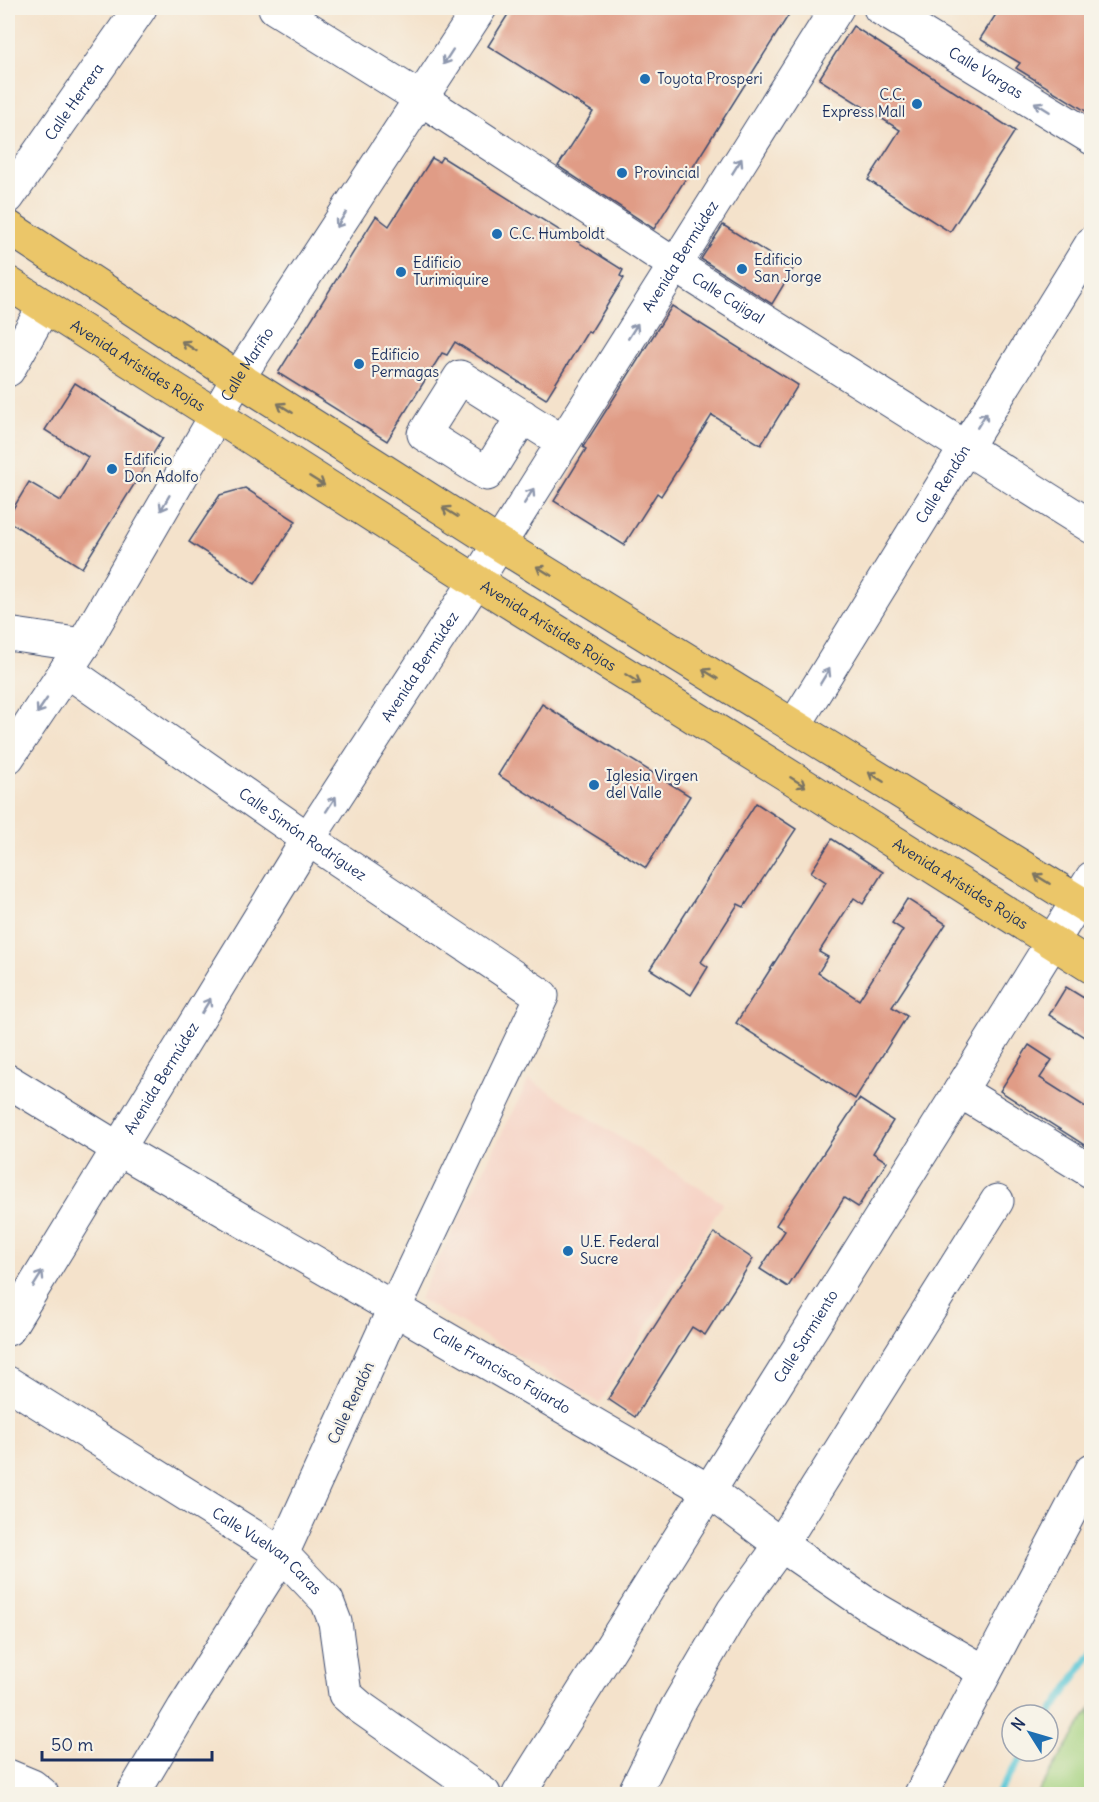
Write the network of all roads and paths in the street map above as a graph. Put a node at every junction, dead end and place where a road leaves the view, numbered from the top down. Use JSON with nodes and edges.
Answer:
{"nodes":[{"id":1,"x":140,"y":8,"type":"edge"},
{"id":2,"x":275,"y":8,"type":"edge"},
{"id":3,"x":480,"y":8,"type":"edge"},
{"id":4,"x":837,"y":8,"type":"edge"},
{"id":5,"x":880,"y":8,"type":"edge"},
{"id":6,"x":420,"y":98,"type":"junction"},
{"id":7,"x":1092,"y":138,"type":"edge"},
{"id":8,"x":8,"y":197,"type":"edge"},
{"id":9,"x":8,"y":227,"type":"edge"},
{"id":10,"x":1092,"y":243,"type":"edge"},
{"id":11,"x":675,"y":265,"type":"junction"},
{"id":12,"x":8,"y":283,"type":"edge"},
{"id":13,"x":44,"y":307,"type":"junction"},
{"id":14,"x":8,"y":370,"type":"edge"},
{"id":15,"x":238,"y":378,"type":"junction"},
{"id":16,"x":215,"y":416,"type":"junction"},
{"id":17,"x":523,"y":416,"type":"dead end"},
{"id":18,"x":563,"y":442,"type":"junction"},
{"id":19,"x":964,"y":447,"type":"junction"},
{"id":20,"x":1092,"y":527,"type":"edge"},
{"id":21,"x":499,"y":544,"type":"junction"},
{"id":22,"x":476,"y":581,"type":"junction"},
{"id":23,"x":8,"y":634,"type":"edge"},
{"id":24,"x":75,"y":657,"type":"junction"},
{"id":25,"x":794,"y":726,"type":"junction"},
{"id":26,"x":8,"y":757,"type":"edge"},
{"id":27,"x":308,"y":839,"type":"junction"},
{"id":28,"x":1087,"y":896,"type":"edge"},
{"id":29,"x":1050,"y":943,"type":"junction"},
{"id":30,"x":1092,"y":967,"type":"edge"},
{"id":31,"x":542,"y":996,"type":"joint"},
{"id":32,"x":8,"y":1081,"type":"edge"},
{"id":33,"x":960,"y":1091,"type":"junction"},
{"id":34,"x":119,"y":1149,"type":"junction"},
{"id":35,"x":1092,"y":1172,"type":"edge"},
{"id":36,"x":997,"y":1201,"type":"dead end"},
{"id":37,"x":394,"y":1309,"type":"junction"},
{"id":38,"x":8,"y":1329,"type":"edge"},
{"id":39,"x":8,"y":1383,"type":"edge"},
{"id":40,"x":1092,"y":1470,"type":"edge"},
{"id":41,"x":709,"y":1491,"type":"junction"},
{"id":42,"x":781,"y":1545,"type":"junction"},
{"id":43,"x":282,"y":1554,"type":"junction"},
{"id":44,"x":985,"y":1672,"type":"junction"},
{"id":45,"x":8,"y":1776,"type":"edge"},
{"id":46,"x":42,"y":1794,"type":"edge"},
{"id":47,"x":133,"y":1794,"type":"edge"},
{"id":48,"x":484,"y":1794,"type":"edge"},
{"id":49,"x":519,"y":1794,"type":"edge"},
{"id":50,"x":634,"y":1794,"type":"edge"},
{"id":51,"x":921,"y":1794,"type":"edge"}],
"edges":[{"from":1,"to":8,"type":"street","name":"Calle Herrera"},
{"from":2,"to":6,"type":"street","name":"Calle Cajigal"},
{"from":3,"to":6,"type":"street","name":"Calle Mariño","one_way":true},
{"from":11,"to":4,"type":"street","name":"Avenida Bermúdez","one_way":true},
{"from":7,"to":5,"type":"street","name":"Calle Vargas","one_way":true},
{"from":6,"to":11,"type":"street","name":"Calle Cajigal"},
{"from":6,"to":15,"type":"street","name":"Calle Mariño","one_way":true},
{"from":15,"to":9,"type":"main road","one_way":true},
{"from":19,"to":10,"type":"street","name":"Calle Rendón","one_way":true},
{"from":18,"to":11,"type":"street","name":"Avenida Bermúdez","one_way":true},
{"from":11,"to":19,"type":"street","name":"Calle Cajigal"},
{"from":12,"to":13,"type":"main road","name":"Avenida Arístides Rojas"},
{"from":13,"to":14,"type":"street"},
{"from":13,"to":16,"type":"main road","name":"Avenida Arístides Rojas"},
{"from":15,"to":16,"type":"street","name":"Calle Mariño"},
{"from":21,"to":15,"type":"main road","one_way":true},
{"from":16,"to":22,"type":"main road","name":"Avenida Arístides Rojas","one_way":true},
{"from":16,"to":24,"type":"street","name":"Calle Mariño","one_way":true},
{"from":17,"to":18,"type":"street"},
{"from":21,"to":18,"type":"street","name":"Avenida Bermúdez","one_way":true},
{"from":19,"to":20,"type":"street","name":"Calle Cajigal"},
{"from":25,"to":19,"type":"street","name":"Calle Rendón","one_way":true},
{"from":21,"to":22,"type":"street","name":"Avenida Bermúdez"},
{"from":25,"to":21,"type":"main road","one_way":true},
{"from":27,"to":22,"type":"street","name":"Avenida Bermúdez","one_way":true},
{"from":22,"to":29,"type":"main road","name":"Avenida Arístides Rojas","one_way":true},
{"from":23,"to":24,"type":"street"},
{"from":24,"to":26,"type":"street","name":"Calle Mariño","one_way":true},
{"from":24,"to":27,"type":"street","name":"Calle Simón Rodríguez"},
{"from":28,"to":25,"type":"main road","one_way":true},
{"from":27,"to":31,"type":"street","name":"Calle Simón Rodríguez"},
{"from":34,"to":27,"type":"street","name":"Avenida Bermúdez","one_way":true},
{"from":28,"to":29,"type":"street","name":"Calle Sarmiento"},
{"from":29,"to":30,"type":"main road","name":"Avenida Arístides Rojas"},
{"from":29,"to":33,"type":"street","name":"Calle Sarmiento"},
{"from":31,"to":37,"type":"street","name":"Calle Rendón"},
{"from":32,"to":34,"type":"street","name":"Calle Francisco Fajardo"},
{"from":33,"to":35,"type":"street"},
{"from":33,"to":41,"type":"street","name":"Calle Sarmiento"},
{"from":34,"to":37,"type":"street","name":"Calle Francisco Fajardo"},
{"from":38,"to":34,"type":"street","name":"Avenida Bermúdez","one_way":true},
{"from":36,"to":42,"type":"street"},
{"from":37,"to":41,"type":"street","name":"Calle Francisco Fajardo"},
{"from":37,"to":43,"type":"street","name":"Calle Rendón"},
{"from":39,"to":43,"type":"street","name":"Calle Vuelvan Caras"},
{"from":40,"to":44,"type":"street"},
{"from":41,"to":42,"type":"street","name":"Calle Francisco Fajardo"},
{"from":41,"to":49,"type":"street","name":"Calle Sarmiento"},
{"from":42,"to":44,"type":"street","name":"Calle Francisco Fajardo"},
{"from":42,"to":50,"type":"street"},
{"from":43,"to":47,"type":"street","name":"Calle Rendón"},
{"from":43,"to":48,"type":"street","name":"Calle Vuelvan Caras"},
{"from":44,"to":51,"type":"street"},
{"from":45,"to":46,"type":"street"}]}
